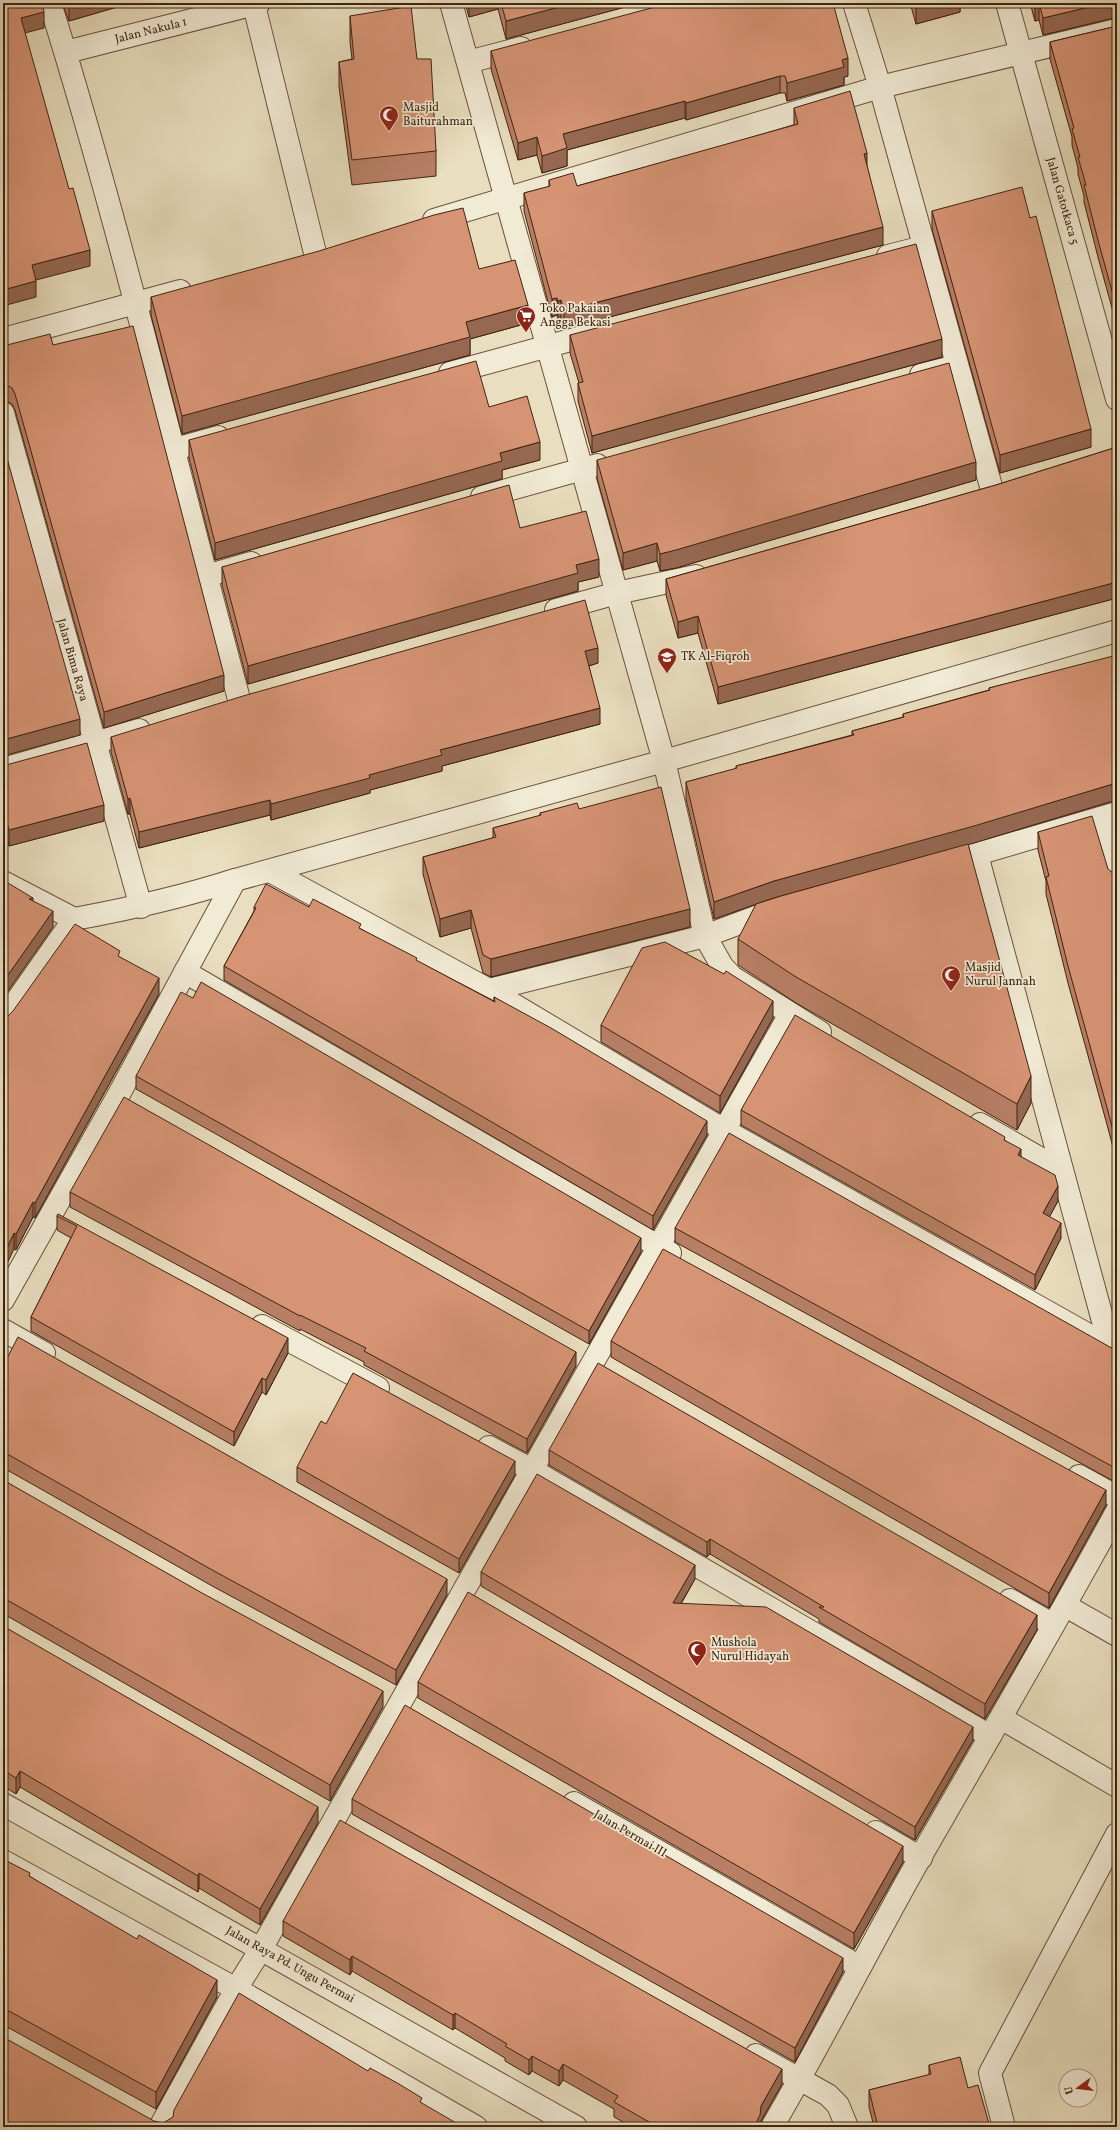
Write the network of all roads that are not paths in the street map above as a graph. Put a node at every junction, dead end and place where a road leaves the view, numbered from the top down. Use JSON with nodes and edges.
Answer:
{"nodes":[{"id":1,"x":50,"y":3,"type":"edge"},
{"id":2,"x":451,"y":3,"type":"edge"},
{"id":3,"x":854,"y":3,"type":"edge"},
{"id":4,"x":1007,"y":3,"type":"edge"},
{"id":5,"x":257,"y":4,"type":"edge"},
{"id":6,"x":1117,"y":30,"type":"edge"},
{"id":7,"x":544,"y":42,"type":"edge"},
{"id":8,"x":66,"y":52,"type":"junction"},
{"id":9,"x":1021,"y":54,"type":"junction"},
{"id":10,"x":468,"y":62,"type":"junction"},
{"id":11,"x":880,"y":87,"type":"junction"},
{"id":12,"x":506,"y":197,"type":"junction"},
{"id":13,"x":415,"y":226,"type":"edge"},
{"id":14,"x":923,"y":247,"type":"junction"},
{"id":15,"x":338,"y":250,"type":"edge"},
{"id":16,"x":316,"y":257,"type":"junction"},
{"id":17,"x":870,"y":261,"type":"edge"},
{"id":18,"x":293,"y":263,"type":"edge"},
{"id":19,"x":196,"y":287,"type":"edge"},
{"id":20,"x":136,"y":302,"type":"junction"},
{"id":21,"x":617,"y":328,"type":"edge"},
{"id":22,"x":3,"y":339,"type":"edge"},
{"id":23,"x":548,"y":346,"type":"junction"},
{"id":24,"x":957,"y":366,"type":"junction"},
{"id":25,"x":434,"y":378,"type":"edge"},
{"id":26,"x":903,"y":380,"type":"edge"},
{"id":27,"x":1117,"y":399,"type":"edge"},
{"id":28,"x":3,"y":413,"type":"edge"},
{"id":29,"x":236,"y":432,"type":"edge"},
{"id":30,"x":175,"y":448,"type":"junction"},
{"id":31,"x":613,"y":460,"type":"edge"},
{"id":32,"x":582,"y":469,"type":"junction"},
{"id":33,"x":1014,"y":483,"type":"edge"},
{"id":34,"x":992,"y":490,"type":"junction"},
{"id":35,"x":969,"y":496,"type":"edge"},
{"id":36,"x":459,"y":504,"type":"edge"},
{"id":37,"x":267,"y":559,"type":"edge"},
{"id":38,"x":717,"y":569,"type":"edge"},
{"id":39,"x":206,"y":576,"type":"junction"},
{"id":40,"x":617,"y":593,"type":"junction"},
{"id":41,"x":534,"y":616,"type":"edge"},
{"id":42,"x":1117,"y":631,"type":"edge"},
{"id":43,"x":262,"y":693,"type":"edge"},
{"id":44,"x":239,"y":699,"type":"junction"},
{"id":45,"x":216,"y":706,"type":"edge"},
{"id":46,"x":156,"y":725,"type":"edge"},
{"id":47,"x":95,"y":744,"type":"junction"},
{"id":48,"x":664,"y":761,"type":"junction"},
{"id":49,"x":3,"y":769,"type":"edge"},
{"id":50,"x":1109,"y":816,"type":"edge"},
{"id":51,"x":977,"y":855,"type":"junction"},
{"id":52,"x":923,"y":870,"type":"edge"},
{"id":53,"x":270,"y":871,"type":"junction"},
{"id":54,"x":1117,"y":878,"type":"edge"},
{"id":55,"x":235,"y":880,"type":"junction"},
{"id":56,"x":3,"y":882,"type":"edge"},
{"id":57,"x":141,"y":906,"type":"junction"},
{"id":58,"x":792,"y":906,"type":"edge"},
{"id":59,"x":74,"y":919,"type":"junction"},
{"id":60,"x":704,"y":936,"type":"junction"},
{"id":61,"x":185,"y":972,"type":"junction"},
{"id":62,"x":489,"y":990,"type":"junction"},
{"id":63,"x":790,"y":1014,"type":"junction"},
{"id":64,"x":3,"y":1020,"type":"edge"},
{"id":65,"x":837,"y":1042,"type":"edge"},
{"id":66,"x":960,"y":1112,"type":"edge"},
{"id":67,"x":724,"y":1130,"type":"junction"},
{"id":68,"x":1062,"y":1172,"type":"junction"},
{"id":69,"x":658,"y":1247,"type":"junction"},
{"id":70,"x":686,"y":1262,"type":"edge"},
{"id":71,"x":3,"y":1300,"type":"edge"},
{"id":72,"x":242,"y":1315,"type":"edge"},
{"id":73,"x":3,"y":1330,"type":"edge"},
{"id":74,"x":1113,"y":1349,"type":"edge"},
{"id":75,"x":586,"y":1357,"type":"junction"},
{"id":76,"x":65,"y":1365,"type":"edge"},
{"id":77,"x":614,"y":1373,"type":"edge"},
{"id":78,"x":394,"y":1396,"type":"edge"},
{"id":79,"x":470,"y":1437,"type":"edge"},
{"id":80,"x":1061,"y":1466,"type":"edge"},
{"id":81,"x":532,"y":1470,"type":"junction"},
{"id":82,"x":1117,"y":1497,"type":"edge"},
{"id":83,"x":1117,"y":1511,"type":"edge"},
{"id":84,"x":456,"y":1587,"type":"junction"},
{"id":85,"x":991,"y":1589,"type":"edge"},
{"id":86,"x":484,"y":1602,"type":"edge"},
{"id":87,"x":1066,"y":1606,"type":"junction"},
{"id":88,"x":1052,"y":1624,"type":"junction"},
{"id":89,"x":1117,"y":1635,"type":"edge"},
{"id":90,"x":393,"y":1698,"type":"junction"},
{"id":91,"x":420,"y":1714,"type":"edge"},
{"id":92,"x":996,"y":1727,"type":"junction"},
{"id":93,"x":1117,"y":1786,"type":"edge"},
{"id":94,"x":558,"y":1793,"type":"edge"},
{"id":95,"x":3,"y":1804,"type":"edge"},
{"id":96,"x":327,"y":1814,"type":"junction"},
{"id":97,"x":859,"y":1822,"type":"edge"},
{"id":98,"x":355,"y":1830,"type":"edge"},
{"id":99,"x":1117,"y":1834,"type":"edge"},
{"id":100,"x":921,"y":1858,"type":"junction"},
{"id":101,"x":3,"y":1861,"type":"edge"},
{"id":102,"x":261,"y":1949,"type":"junction"},
{"id":103,"x":860,"y":1967,"type":"junction"},
{"id":104,"x":236,"y":1989,"type":"junction"},
{"id":105,"x":737,"y":2045,"type":"edge"},
{"id":106,"x":800,"y":2080,"type":"junction"},
{"id":107,"x":140,"y":2115,"type":"edge"},
{"id":108,"x":161,"y":2127,"type":"edge"},
{"id":109,"x":476,"y":2127,"type":"edge"},
{"id":110,"x":576,"y":2127,"type":"edge"},
{"id":111,"x":772,"y":2127,"type":"edge"},
{"id":112,"x":847,"y":2127,"type":"edge"},
{"id":113,"x":1004,"y":2127,"type":"edge"}],
"edges":[{"from":1,"to":8,"type":"street"},
{"from":2,"to":10,"type":"street"},
{"from":3,"to":11,"type":"street"},
{"from":4,"to":9,"type":"street","name":"Jalan Gatotkaca 5"},
{"from":5,"to":8,"type":"street","name":"Jalan Nakula 1"},
{"from":5,"to":16,"type":"street"},
{"from":6,"to":9,"type":"street"},
{"from":7,"to":10,"type":"street"},
{"from":8,"to":20,"type":"street"},
{"from":9,"to":11,"type":"street"},
{"from":9,"to":27,"type":"street","name":"Jalan Gatotkaca 5"},
{"from":10,"to":12,"type":"street"},
{"from":11,"to":12,"type":"street"},
{"from":11,"to":14,"type":"street"},
{"from":12,"to":13,"type":"street"},
{"from":12,"to":23,"type":"street"},
{"from":14,"to":17,"type":"street"},
{"from":14,"to":24,"type":"street"},
{"from":15,"to":16,"type":"street"},
{"from":16,"to":18,"type":"street"},
{"from":19,"to":20,"type":"street"},
{"from":20,"to":22,"type":"street"},
{"from":20,"to":30,"type":"street"},
{"from":21,"to":23,"type":"street"},
{"from":23,"to":25,"type":"street"},
{"from":23,"to":32,"type":"street"},
{"from":24,"to":26,"type":"street"},
{"from":24,"to":34,"type":"street"},
{"from":28,"to":47,"type":"street","name":"Jalan Bima Raya"},
{"from":29,"to":30,"type":"street"},
{"from":30,"to":39,"type":"street"},
{"from":31,"to":32,"type":"street"},
{"from":32,"to":36,"type":"street"},
{"from":32,"to":40,"type":"street"},
{"from":33,"to":34,"type":"street"},
{"from":34,"to":35,"type":"street"},
{"from":37,"to":39,"type":"street"},
{"from":38,"to":40,"type":"street"},
{"from":39,"to":44,"type":"street"},
{"from":40,"to":41,"type":"street"},
{"from":40,"to":48,"type":"street"},
{"from":42,"to":48,"type":"street"},
{"from":43,"to":44,"type":"street"},
{"from":44,"to":45,"type":"street"},
{"from":46,"to":47,"type":"street"},
{"from":47,"to":49,"type":"street"},
{"from":47,"to":57,"type":"street","name":"Jalan Bima Raya"},
{"from":48,"to":53,"type":"street"},
{"from":48,"to":60,"type":"street"},
{"from":50,"to":51,"type":"street"},
{"from":50,"to":54,"type":"street"},
{"from":51,"to":52,"type":"street"},
{"from":51,"to":68,"type":"street"},
{"from":53,"to":55,"type":"street"},
{"from":53,"to":62,"type":"street"},
{"from":55,"to":57,"type":"street"},
{"from":55,"to":61,"type":"street"},
{"from":56,"to":59,"type":"street"},
{"from":57,"to":59,"type":"street"},
{"from":58,"to":60,"type":"street"},
{"from":59,"to":64,"type":"street"},
{"from":60,"to":62,"type":"street"},
{"from":60,"to":63,"type":"street"},
{"from":61,"to":69,"type":"street"},
{"from":61,"to":71,"type":"street"},
{"from":62,"to":67,"type":"street"},
{"from":63,"to":65,"type":"street"},
{"from":63,"to":67,"type":"street"},
{"from":66,"to":68,"type":"street"},
{"from":67,"to":69,"type":"street"},
{"from":67,"to":74,"type":"street"},
{"from":68,"to":74,"type":"street"},
{"from":69,"to":70,"type":"street"},
{"from":69,"to":75,"type":"street"},
{"from":72,"to":78,"type":"street"},
{"from":73,"to":76,"type":"street"},
{"from":75,"to":77,"type":"street"},
{"from":75,"to":81,"type":"street"},
{"from":79,"to":81,"type":"street"},
{"from":80,"to":82,"type":"street"},
{"from":81,"to":84,"type":"street"},
{"from":81,"to":92,"type":"street"},
{"from":83,"to":87,"type":"street"},
{"from":84,"to":86,"type":"street"},
{"from":84,"to":90,"type":"street"},
{"from":85,"to":88,"type":"street"},
{"from":87,"to":88,"type":"street"},
{"from":87,"to":89,"type":"street"},
{"from":88,"to":92,"type":"street"},
{"from":90,"to":91,"type":"street"},
{"from":90,"to":96,"type":"street"},
{"from":92,"to":93,"type":"street"},
{"from":92,"to":100,"type":"street"},
{"from":94,"to":103,"type":"street","name":"Jalan Permai III"},
{"from":95,"to":102,"type":"street","name":"Jalan Raya Pd. Ungu Permai"},
{"from":96,"to":98,"type":"street"},
{"from":96,"to":102,"type":"street"},
{"from":97,"to":100,"type":"street"},
{"from":99,"to":113,"type":"street"},
{"from":100,"to":103,"type":"street"},
{"from":101,"to":104,"type":"street"},
{"from":102,"to":104,"type":"street"},
{"from":102,"to":110,"type":"street","name":"Jalan Raya Pd. Ungu Permai"},
{"from":103,"to":106,"type":"street"},
{"from":104,"to":108,"type":"street"},
{"from":104,"to":109,"type":"street"},
{"from":105,"to":106,"type":"street"},
{"from":106,"to":111,"type":"street"},
{"from":106,"to":112,"type":"street"},
{"from":107,"to":108,"type":"street"}]}
